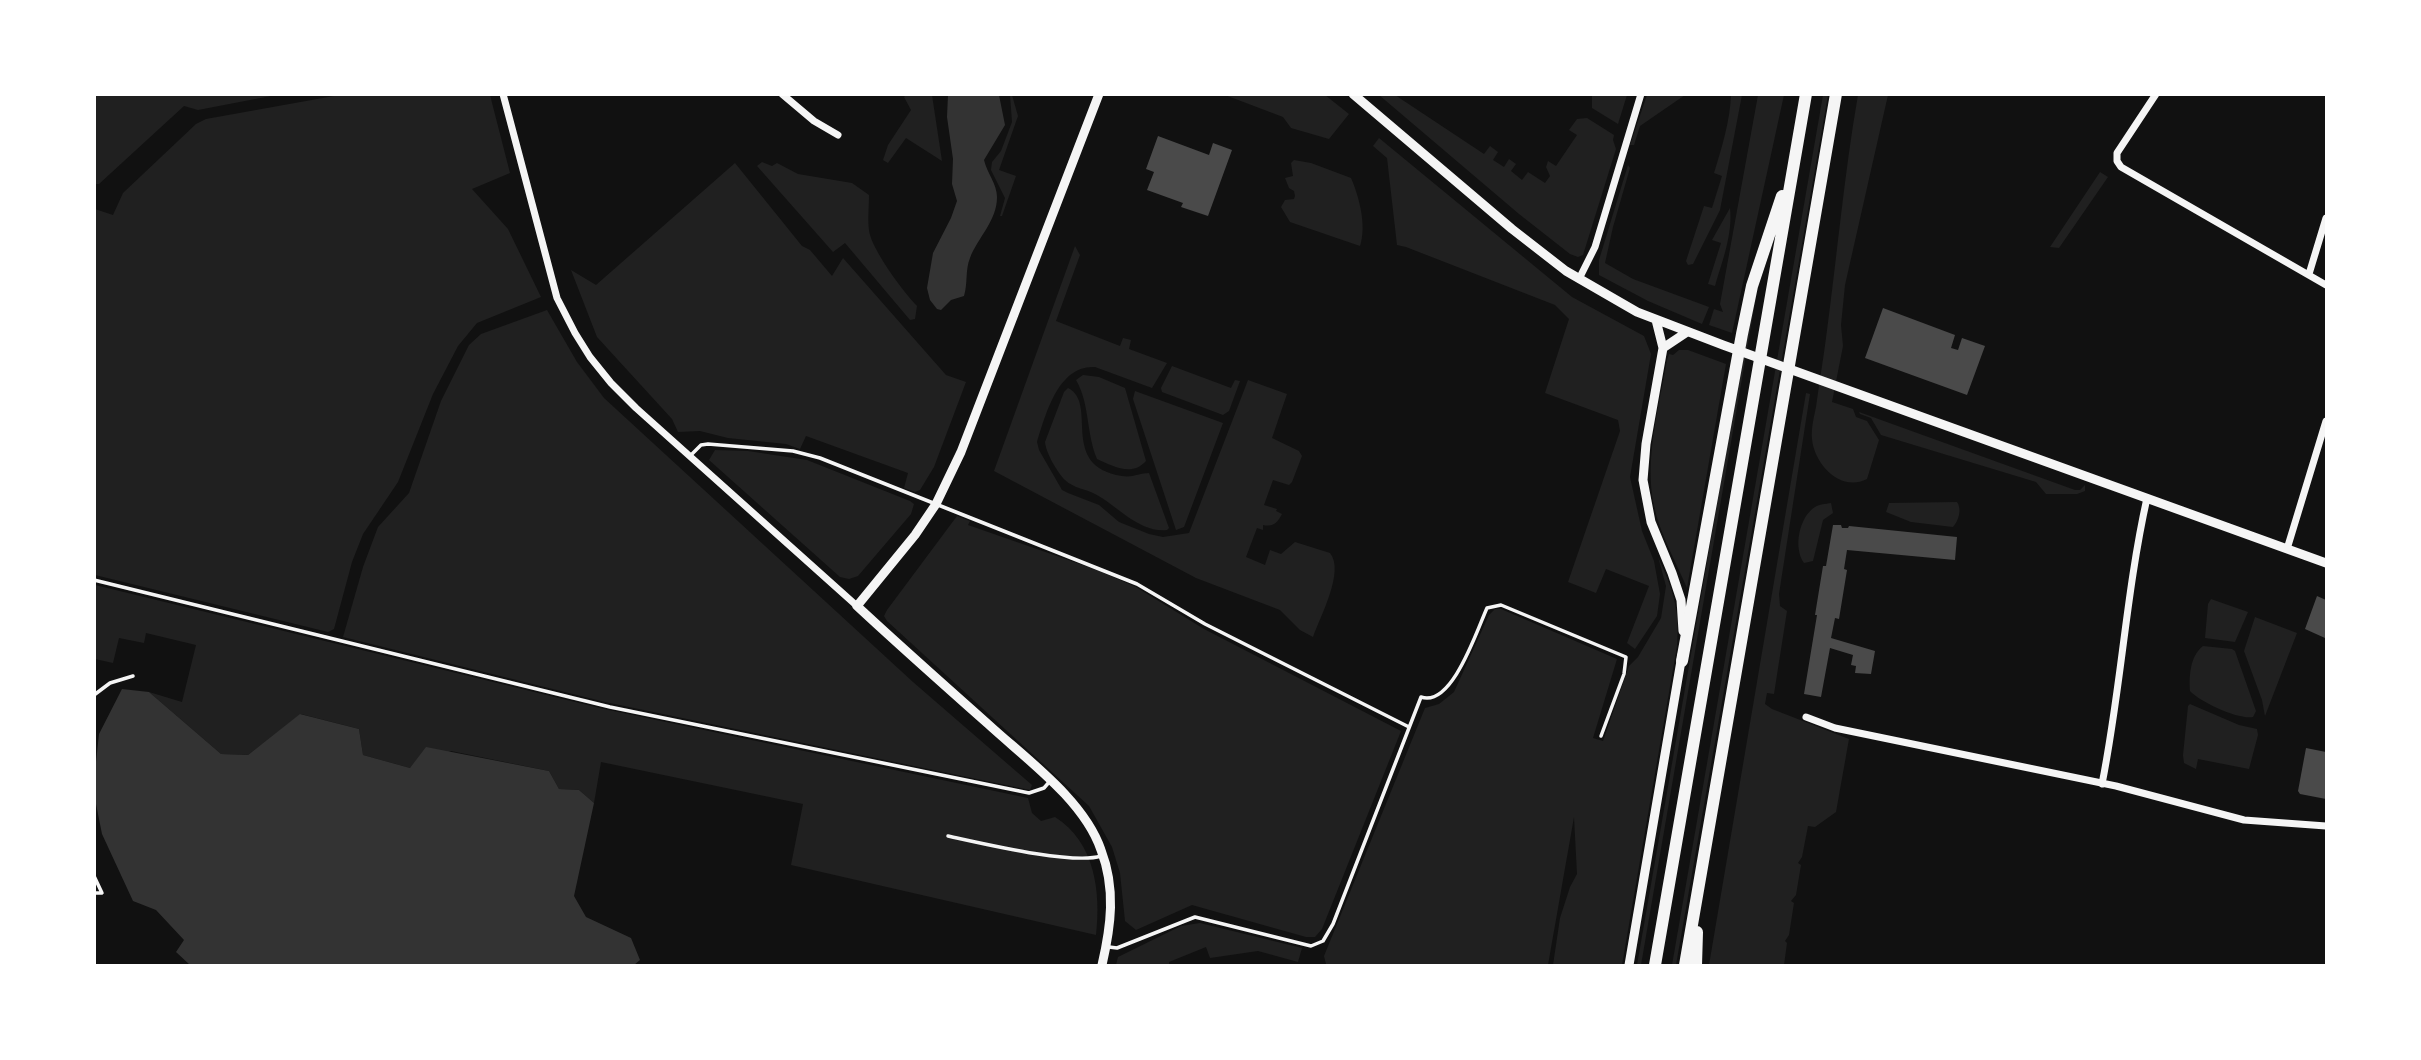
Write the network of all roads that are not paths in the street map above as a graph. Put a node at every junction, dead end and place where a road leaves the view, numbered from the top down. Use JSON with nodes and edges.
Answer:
{"nodes":[{"id":1,"x":503,"y":94,"type":"edge"},
{"id":2,"x":782,"y":94,"type":"edge"},
{"id":3,"x":1099,"y":94,"type":"edge"},
{"id":4,"x":1353,"y":94,"type":"edge"},
{"id":5,"x":1641,"y":94,"type":"edge"},
{"id":6,"x":1806,"y":94,"type":"edge"},
{"id":7,"x":1836,"y":94,"type":"edge"},
{"id":8,"x":2156,"y":94,"type":"edge"},
{"id":9,"x":838,"y":135,"type":"dead end"},
{"id":10,"x":1796,"y":156,"type":"junction"},
{"id":11,"x":2326,"y":218,"type":"edge"},
{"id":12,"x":2309,"y":274,"type":"junction"},
{"id":13,"x":1579,"y":279,"type":"junction"},
{"id":14,"x":2326,"y":285,"type":"edge"},
{"id":15,"x":1656,"y":320,"type":"junction"},
{"id":16,"x":1687,"y":332,"type":"junction"},
{"id":17,"x":1663,"y":348,"type":"junction"},
{"id":18,"x":2326,"y":421,"type":"edge"},
{"id":19,"x":690,"y":456,"type":"junction"},
{"id":20,"x":2147,"y":498,"type":"junction"},
{"id":21,"x":936,"y":504,"type":"junction"},
{"id":22,"x":2287,"y":549,"type":"junction"},
{"id":23,"x":2326,"y":564,"type":"edge"},
{"id":24,"x":94,"y":580,"type":"edge"},
{"id":25,"x":857,"y":606,"type":"junction"},
{"id":26,"x":1682,"y":661,"type":"junction"},
{"id":27,"x":133,"y":676,"type":"dead end"},
{"id":28,"x":94,"y":695,"type":"edge"},
{"id":29,"x":1806,"y":717,"type":"dead end"},
{"id":30,"x":1409,"y":727,"type":"junction"},
{"id":31,"x":1601,"y":736,"type":"dead end"},
{"id":32,"x":1050,"y":781,"type":"junction"},
{"id":33,"x":2102,"y":784,"type":"junction"},
{"id":34,"x":2326,"y":826,"type":"edge"},
{"id":35,"x":948,"y":836,"type":"dead end"},
{"id":36,"x":1103,"y":855,"type":"junction"},
{"id":37,"x":94,"y":876,"type":"edge"},
{"id":38,"x":1699,"y":886,"type":"junction"},
{"id":39,"x":94,"y":893,"type":"edge"},
{"id":40,"x":1107,"y":947,"type":"junction"},
{"id":41,"x":1102,"y":965,"type":"edge"},
{"id":42,"x":1629,"y":965,"type":"edge"},
{"id":43,"x":1656,"y":965,"type":"edge"},
{"id":44,"x":1685,"y":965,"type":"edge"},
{"id":45,"x":1696,"y":965,"type":"edge"}],
"edges":[{"from":1,"to":19,"type":"street"},
{"from":2,"to":9,"type":"street"},
{"from":3,"to":21,"type":"street"},
{"from":4,"to":13,"type":"street"},
{"from":5,"to":13,"type":"street"},
{"from":6,"to":10,"type":"highway"},
{"from":7,"to":38,"type":"highway"},
{"from":8,"to":12,"type":"street"},
{"from":10,"to":26,"type":"highway"},
{"from":10,"to":43,"type":"highway"},
{"from":11,"to":12,"type":"street"},
{"from":12,"to":14,"type":"street"},
{"from":13,"to":15,"type":"street"},
{"from":15,"to":16,"type":"street"},
{"from":15,"to":17,"type":"street"},
{"from":16,"to":17,"type":"street"},
{"from":16,"to":20,"type":"street"},
{"from":17,"to":26,"type":"street"},
{"from":18,"to":22,"type":"street"},
{"from":19,"to":21,"type":"lane"},
{"from":19,"to":25,"type":"street"},
{"from":20,"to":22,"type":"street"},
{"from":20,"to":33,"type":"street"},
{"from":21,"to":25,"type":"street"},
{"from":21,"to":30,"type":"lane"},
{"from":22,"to":23,"type":"street"},
{"from":24,"to":32,"type":"lane"},
{"from":25,"to":32,"type":"street"},
{"from":26,"to":42,"type":"street"},
{"from":27,"to":28,"type":"lane"},
{"from":29,"to":33,"type":"street"},
{"from":30,"to":31,"type":"lane"},
{"from":30,"to":40,"type":"lane"},
{"from":32,"to":36,"type":"street"},
{"from":33,"to":34,"type":"street"},
{"from":35,"to":36,"type":"lane"},
{"from":36,"to":40,"type":"street"},
{"from":37,"to":39,"type":"lane"},
{"from":38,"to":44,"type":"highway"},
{"from":38,"to":45,"type":"highway"},
{"from":40,"to":41,"type":"street"}]}
